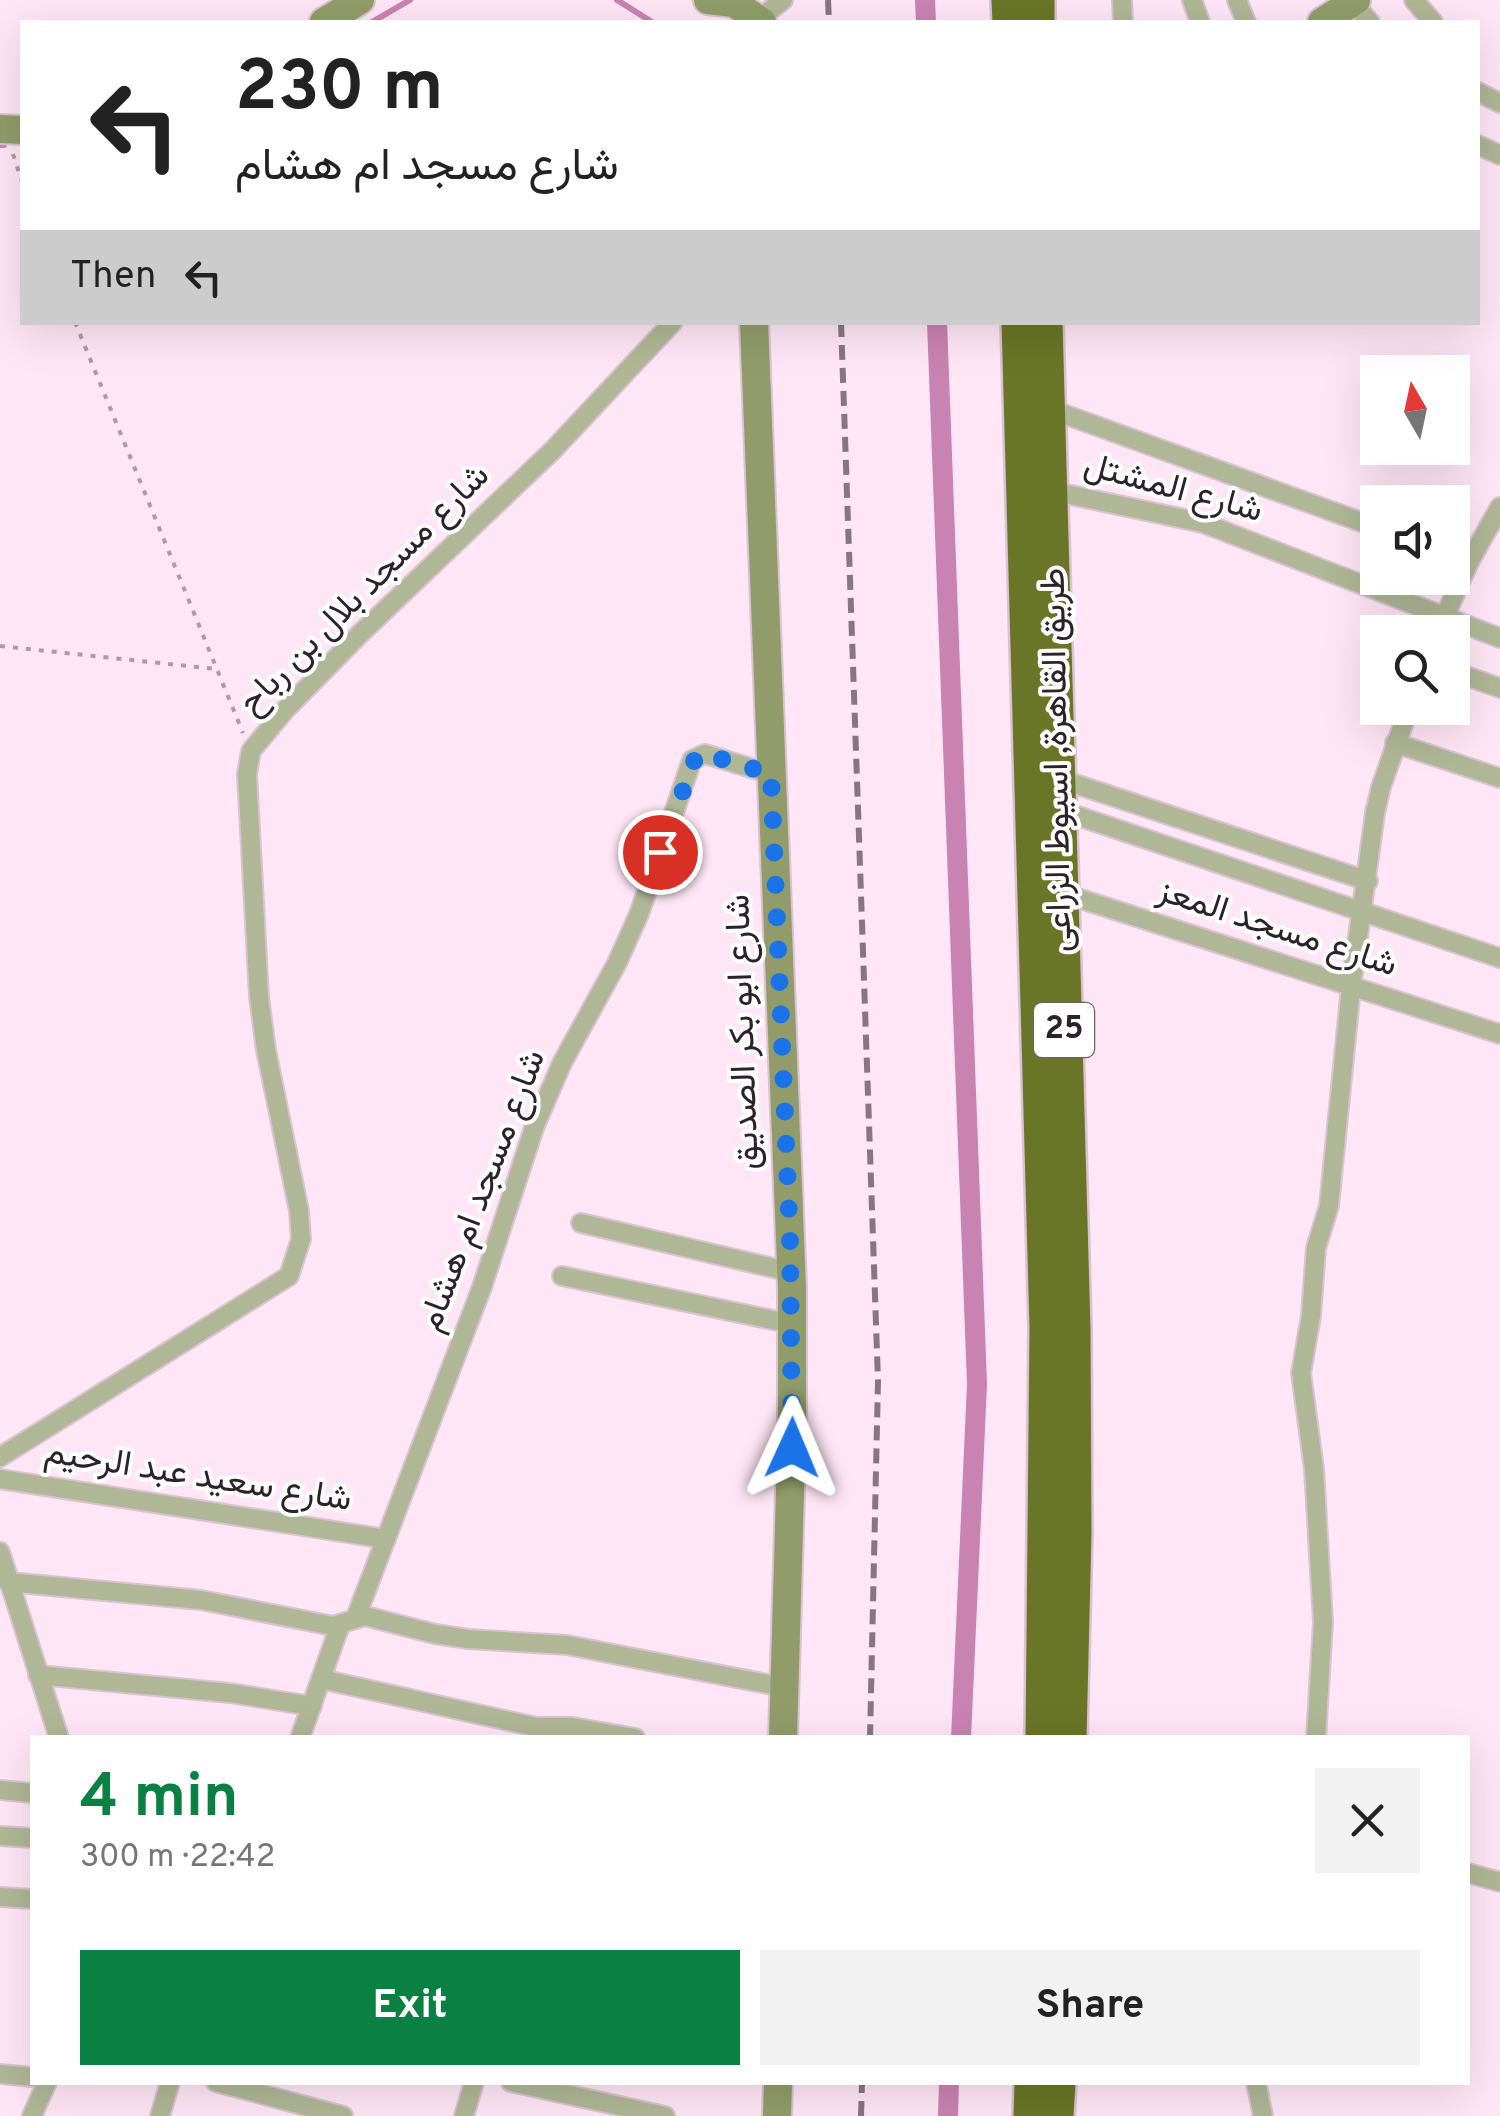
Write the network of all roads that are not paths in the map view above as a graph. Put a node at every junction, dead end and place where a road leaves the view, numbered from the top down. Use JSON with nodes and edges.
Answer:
{"nodes":[{"id":1,"x":706,"y":0,"type":"edge"},
{"id":2,"x":783,"y":0,"type":"edge"},
{"id":3,"x":1414,"y":0,"type":"edge"},
{"id":4,"x":1359,"y":8,"type":"edge"},
{"id":5,"x":758,"y":20,"type":"edge"},
{"id":6,"x":761,"y":20,"type":"edge"},
{"id":7,"x":1327,"y":20,"type":"edge"},
{"id":8,"x":1431,"y":20,"type":"edge"},
{"id":9,"x":669,"y":325,"type":"edge"},
{"id":10,"x":754,"y":325,"type":"edge"},
{"id":11,"x":1018,"y":325,"type":"edge"},
{"id":12,"x":1045,"y":325,"type":"edge"},
{"id":13,"x":1047,"y":408,"type":"junction"},
{"id":14,"x":1052,"y":491,"type":"junction"},
{"id":15,"x":1500,"y":507,"type":"edge"},
{"id":16,"x":1360,"y":521,"type":"edge"},
{"id":17,"x":1470,"y":547,"type":"edge"},
{"id":18,"x":1417,"y":615,"type":"edge"},
{"id":19,"x":1470,"y":632,"type":"edge"},
{"id":20,"x":1500,"y":638,"type":"edge"},
{"id":21,"x":1470,"y":678,"type":"edge"},
{"id":22,"x":1500,"y":688,"type":"edge"},
{"id":23,"x":1402,"y":725,"type":"edge"},
{"id":24,"x":1395,"y":743,"type":"junction"},
{"id":25,"x":771,"y":774,"type":"junction"},
{"id":26,"x":1500,"y":778,"type":"edge"},
{"id":27,"x":1057,"y":794,"type":"junction"},
{"id":28,"x":1368,"y":881,"type":"junction"},
{"id":29,"x":1047,"y":889,"type":"junction"},
{"id":30,"x":1363,"y":912,"type":"junction"},
{"id":31,"x":1500,"y":958,"type":"edge"},
{"id":32,"x":1351,"y":987,"type":"junction"},
{"id":33,"x":1500,"y":1034,"type":"edge"},
{"id":34,"x":580,"y":1224,"type":"dead end"},
{"id":35,"x":791,"y":1272,"type":"junction"},
{"id":36,"x":562,"y":1276,"type":"dead end"},
{"id":37,"x":792,"y":1324,"type":"junction"},
{"id":38,"x":0,"y":1457,"type":"edge"},
{"id":39,"x":0,"y":1479,"type":"edge"},
{"id":40,"x":386,"y":1539,"type":"junction"},
{"id":41,"x":0,"y":1552,"type":"edge"},
{"id":42,"x":8,"y":1582,"type":"junction"},
{"id":43,"x":348,"y":1621,"type":"junction"},
{"id":44,"x":38,"y":1675,"type":"junction"},
{"id":45,"x":321,"y":1679,"type":"junction"},
{"id":46,"x":783,"y":1687,"type":"junction"},
{"id":47,"x":1058,"y":1699,"type":"junction"},
{"id":48,"x":312,"y":1706,"type":"junction"},
{"id":49,"x":491,"y":1718,"type":"junction"},
{"id":50,"x":59,"y":1735,"type":"edge"},
{"id":51,"x":301,"y":1735,"type":"edge"},
{"id":52,"x":487,"y":1735,"type":"edge"},
{"id":53,"x":618,"y":1735,"type":"edge"},
{"id":54,"x":782,"y":1735,"type":"edge"},
{"id":55,"x":1044,"y":1735,"type":"edge"},
{"id":56,"x":1069,"y":1735,"type":"edge"},
{"id":57,"x":1316,"y":1735,"type":"edge"},
{"id":58,"x":0,"y":1790,"type":"edge"},
{"id":59,"x":30,"y":1793,"type":"edge"},
{"id":60,"x":0,"y":1836,"type":"edge"},
{"id":61,"x":30,"y":1838,"type":"edge"},
{"id":62,"x":1470,"y":1873,"type":"edge"},
{"id":63,"x":1500,"y":1882,"type":"edge"},
{"id":64,"x":0,"y":1896,"type":"edge"},
{"id":65,"x":30,"y":1899,"type":"edge"},
{"id":66,"x":0,"y":2074,"type":"edge"},
{"id":67,"x":30,"y":2077,"type":"edge"},
{"id":68,"x":46,"y":2085,"type":"edge"},
{"id":69,"x":169,"y":2085,"type":"edge"},
{"id":70,"x":227,"y":2085,"type":"edge"},
{"id":71,"x":473,"y":2085,"type":"edge"},
{"id":72,"x":526,"y":2085,"type":"edge"},
{"id":73,"x":778,"y":2085,"type":"edge"},
{"id":74,"x":1032,"y":2085,"type":"edge"},
{"id":75,"x":1058,"y":2085,"type":"edge"},
{"id":76,"x":1257,"y":2085,"type":"edge"},
{"id":77,"x":32,"y":2116,"type":"edge"},
{"id":78,"x":160,"y":2116,"type":"edge"},
{"id":79,"x":343,"y":2116,"type":"edge"},
{"id":80,"x":464,"y":2116,"type":"edge"},
{"id":81,"x":665,"y":2116,"type":"edge"},
{"id":82,"x":778,"y":2116,"type":"edge"},
{"id":83,"x":1032,"y":2116,"type":"edge"},
{"id":84,"x":1056,"y":2116,"type":"edge"},
{"id":85,"x":1262,"y":2116,"type":"edge"}],
"edges":[{"from":1,"to":5,"type":"street"},
{"from":2,"to":6,"type":"street"},
{"from":3,"to":8,"type":"street"},
{"from":4,"to":7,"type":"street"},
{"from":9,"to":38,"type":"street","name":"شارع مسجد بلال بن رباح"},
{"from":10,"to":25,"type":"street","name":"شارع ابو بكر الصديق"},
{"from":11,"to":29,"type":"highway","name":"طريق القاهرة, اسيوط الزراعى","number":"25"},
{"from":12,"to":13,"type":"highway","name":"طريق القاهرة, اسيوط الزراعى","number":"25"},
{"from":13,"to":14,"type":"highway","name":"طريق القاهرة, اسيوط الزراعى","number":"25"},
{"from":13,"to":16,"type":"street"},
{"from":14,"to":18,"type":"street","name":"شارع المشتل"},
{"from":14,"to":27,"type":"highway","name":"طريق القاهرة, اسيوط الزراعى","number":"25"},
{"from":15,"to":17,"type":"street"},
{"from":19,"to":20,"type":"street","name":"شارع المشتل"},
{"from":21,"to":22,"type":"street"},
{"from":23,"to":24,"type":"street"},
{"from":24,"to":26,"type":"street"},
{"from":24,"to":28,"type":"street"},
{"from":25,"to":35,"type":"street","name":"شارع ابو بكر الصديق"},
{"from":25,"to":40,"type":"street","name":"شارع مسجد ام هشام"},
{"from":27,"to":28,"type":"street"},
{"from":27,"to":29,"type":"highway","name":"طريق القاهرة, اسيوط الزراعى","number":"25"},
{"from":27,"to":30,"type":"street"},
{"from":28,"to":30,"type":"street"},
{"from":29,"to":32,"type":"street","name":"شارع مسجد المعز"},
{"from":29,"to":47,"type":"highway","name":"طريق القاهرة, اسيوط الزراعى","number":"25"},
{"from":30,"to":31,"type":"street"},
{"from":30,"to":32,"type":"street"},
{"from":32,"to":33,"type":"street","name":"شارع مسجد المعز"},
{"from":32,"to":57,"type":"street"},
{"from":34,"to":35,"type":"street"},
{"from":35,"to":37,"type":"street","name":"شارع ابو بكر الصديق"},
{"from":36,"to":37,"type":"street"},
{"from":37,"to":46,"type":"street","name":"شارع ابو بكر الصديق"},
{"from":39,"to":40,"type":"street","name":"شارع سعيد عبد الرحيم"},
{"from":40,"to":43,"type":"street","name":"شارع مسجد ام هشام"},
{"from":41,"to":42,"type":"street"},
{"from":42,"to":43,"type":"street"},
{"from":42,"to":44,"type":"street"},
{"from":43,"to":45,"type":"street","name":"شارع مسجد ام هشام"},
{"from":43,"to":46,"type":"street"},
{"from":44,"to":48,"type":"street"},
{"from":44,"to":50,"type":"street"},
{"from":45,"to":48,"type":"street","name":"شارع مسجد ام هشام"},
{"from":45,"to":49,"type":"street"},
{"from":46,"to":54,"type":"street","name":"شارع ابو بكر الصديق"},
{"from":47,"to":55,"type":"highway","name":"طريق القاهرة, اسيوط الزراعى","number":"25"},
{"from":47,"to":56,"type":"highway","name":"طريق القاهرة, اسيوط الزراعى","number":"25"},
{"from":48,"to":51,"type":"street","name":"شارع مسجد ام هشام"},
{"from":49,"to":52,"type":"street"},
{"from":49,"to":53,"type":"street"},
{"from":58,"to":59,"type":"street"},
{"from":60,"to":61,"type":"street"},
{"from":62,"to":63,"type":"street"},
{"from":64,"to":65,"type":"street"},
{"from":66,"to":67,"type":"street"},
{"from":68,"to":77,"type":"street"},
{"from":69,"to":78,"type":"street"},
{"from":70,"to":79,"type":"street"},
{"from":71,"to":80,"type":"street"},
{"from":72,"to":81,"type":"street"},
{"from":73,"to":82,"type":"street"},
{"from":74,"to":83,"type":"highway"},
{"from":75,"to":84,"type":"highway"},
{"from":76,"to":85,"type":"street"}]}
